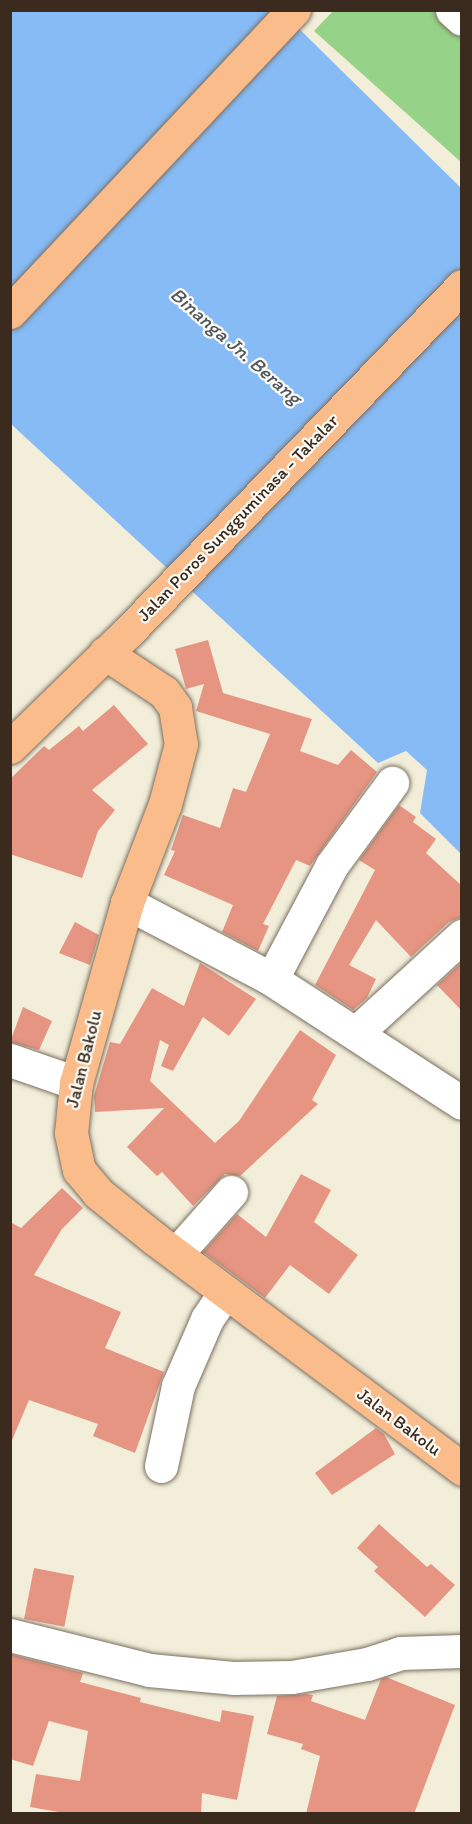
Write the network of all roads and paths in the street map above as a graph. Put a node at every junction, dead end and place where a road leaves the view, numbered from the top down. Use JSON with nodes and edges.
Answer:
{"nodes":[{"id":1,"x":452,"y":10,"type":"edge"},
{"id":2,"x":291,"y":14,"type":"edge"},
{"id":3,"x":462,"y":19,"type":"edge"},
{"id":4,"x":462,"y":286,"type":"edge"},
{"id":5,"x":10,"y":312,"type":"edge"},
{"id":6,"x":116,"y":643,"type":"junction"},
{"id":7,"x":10,"y":747,"type":"edge"},
{"id":8,"x":392,"y":783,"type":"dead end"},
{"id":9,"x":127,"y":903,"type":"junction"},
{"id":10,"x":462,"y":936,"type":"edge"},
{"id":11,"x":268,"y":976,"type":"junction"},
{"id":12,"x":356,"y":1033,"type":"junction"},
{"id":13,"x":10,"y":1060,"type":"edge"},
{"id":14,"x":65,"y":1079,"type":"junction"},
{"id":15,"x":462,"y":1103,"type":"edge"},
{"id":16,"x":231,"y":1191,"type":"dead end"},
{"id":17,"x":176,"y":1254,"type":"junction"},
{"id":18,"x":217,"y":1303,"type":"junction"},
{"id":19,"x":161,"y":1466,"type":"dead end"},
{"id":20,"x":462,"y":1469,"type":"edge"},
{"id":21,"x":10,"y":1635,"type":"edge"},
{"id":22,"x":462,"y":1651,"type":"edge"}],
"edges":[{"from":1,"to":3,"type":"street"},
{"from":2,"to":5,"type":"main road"},
{"from":4,"to":6,"type":"main road","name":"Jalan Poros Sungguminasa - Takalar"},
{"from":6,"to":7,"type":"main road","name":"Jalan Poros Sungguminasa - Takalar"},
{"from":6,"to":9,"type":"main road","name":"Jalan Bakolu"},
{"from":8,"to":11,"type":"street"},
{"from":9,"to":11,"type":"street"},
{"from":9,"to":14,"type":"main road","name":"Jalan Bakolu"},
{"from":10,"to":12,"type":"street"},
{"from":11,"to":12,"type":"street"},
{"from":12,"to":15,"type":"street"},
{"from":13,"to":14,"type":"street"},
{"from":14,"to":17,"type":"main road","name":"Jalan Bakolu"},
{"from":16,"to":17,"type":"street"},
{"from":17,"to":18,"type":"main road","name":"Jalan Bakolu"},
{"from":18,"to":19,"type":"street"},
{"from":18,"to":20,"type":"main road","name":"Jalan Bakolu"},
{"from":21,"to":22,"type":"street"}]}
